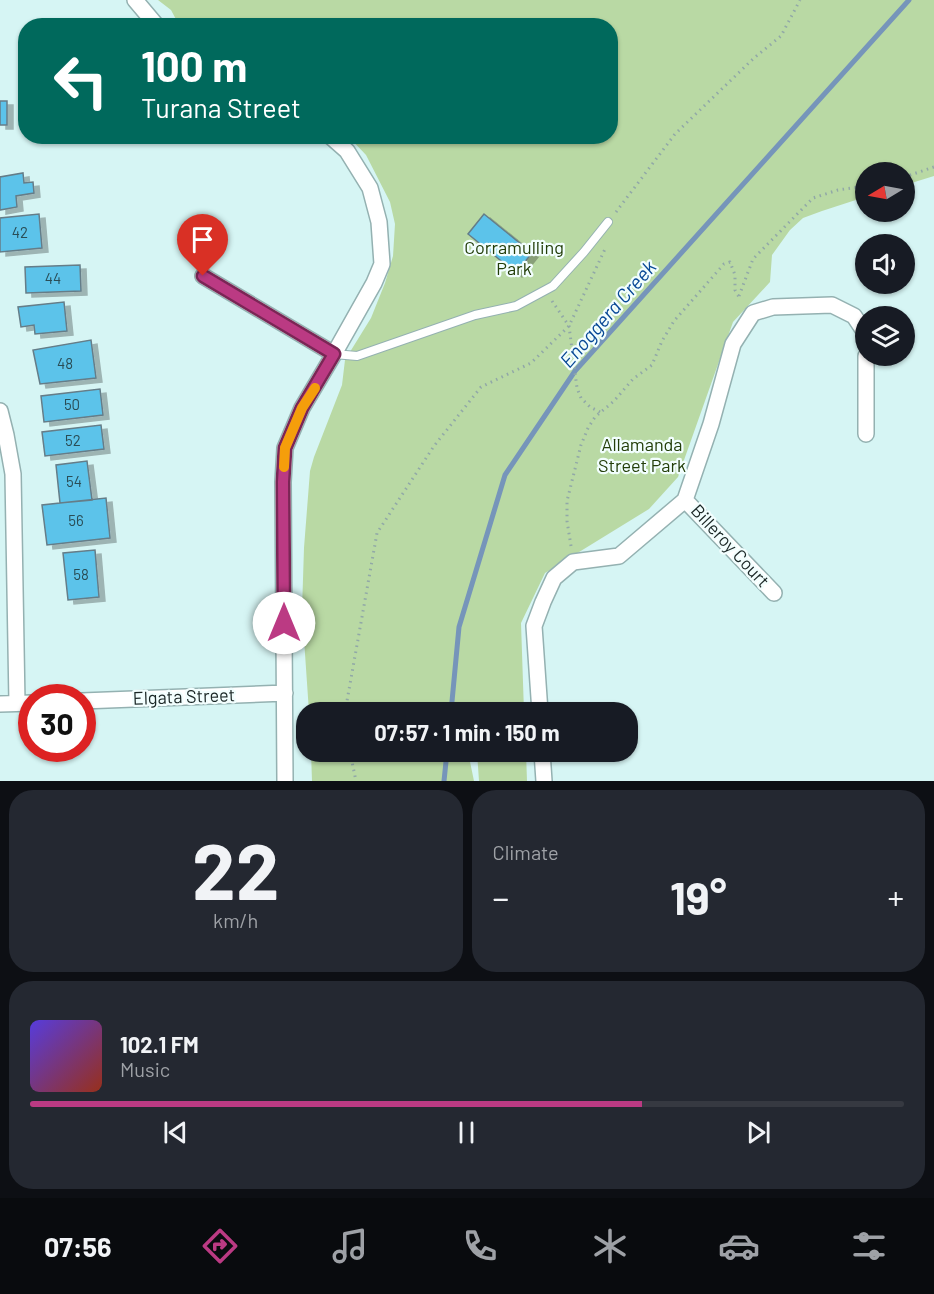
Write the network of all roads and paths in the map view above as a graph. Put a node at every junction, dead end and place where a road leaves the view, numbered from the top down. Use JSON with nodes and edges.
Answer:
{"nodes":[{"id":1,"x":135,"y":0,"type":"edge"},
{"id":2,"x":800,"y":0,"type":"edge"},
{"id":3,"x":150,"y":18,"type":"edge"},
{"id":4,"x":339,"y":144,"type":"edge"},
{"id":5,"x":934,"y":167,"type":"edge"},
{"id":6,"x":915,"y":173,"type":"edge"},
{"id":7,"x":855,"y":188,"type":"edge"},
{"id":8,"x":608,"y":222,"type":"junction"},
{"id":9,"x":203,"y":276,"type":"dead end"},
{"id":10,"x":545,"y":291,"type":"junction"},
{"id":11,"x":855,"y":318,"type":"edge"},
{"id":12,"x":568,"y":326,"type":"junction"},
{"id":13,"x":334,"y":354,"type":"junction"},
{"id":14,"x":866,"y":366,"type":"edge"},
{"id":15,"x":0,"y":411,"type":"edge"},
{"id":16,"x":600,"y":412,"type":"junction"},
{"id":17,"x":866,"y":434,"type":"dead end"},
{"id":18,"x":3,"y":435,"type":"edge"},
{"id":19,"x":685,"y":500,"type":"junction"},
{"id":20,"x":573,"y":562,"type":"junction"},
{"id":21,"x":774,"y":593,"type":"dead end"},
{"id":22,"x":23,"y":684,"type":"edge"},
{"id":23,"x":285,"y":693,"type":"junction"},
{"id":24,"x":96,"y":700,"type":"edge"},
{"id":25,"x":347,"y":702,"type":"edge"},
{"id":26,"x":539,"y":702,"type":"edge"},
{"id":27,"x":18,"y":703,"type":"edge"},
{"id":28,"x":0,"y":704,"type":"edge"},
{"id":29,"x":352,"y":762,"type":"edge"},
{"id":30,"x":543,"y":762,"type":"edge"},
{"id":31,"x":285,"y":781,"type":"edge"},
{"id":32,"x":356,"y":781,"type":"edge"},
{"id":33,"x":544,"y":781,"type":"edge"}],
"edges":[{"from":1,"to":3,"type":"street"},
{"from":2,"to":8,"type":"path"},
{"from":4,"to":13,"type":"street"},
{"from":5,"to":6,"type":"path"},
{"from":7,"to":16,"type":"path"},
{"from":8,"to":10,"type":"lane"},
{"from":8,"to":12,"type":"path"},
{"from":9,"to":13,"type":"street"},
{"from":10,"to":12,"type":"path"},
{"from":10,"to":13,"type":"lane"},
{"from":11,"to":19,"type":"street"},
{"from":12,"to":16,"type":"path"},
{"from":12,"to":25,"type":"path"},
{"from":13,"to":23,"type":"street"},
{"from":14,"to":17,"type":"street"},
{"from":15,"to":18,"type":"street"},
{"from":16,"to":20,"type":"path"},
{"from":18,"to":22,"type":"street"},
{"from":19,"to":20,"type":"street"},
{"from":19,"to":21,"type":"street","name":"Billeroy Court"},
{"from":20,"to":26,"type":"street"},
{"from":23,"to":24,"type":"street","name":"Elgata Street"},
{"from":23,"to":31,"type":"street"},
{"from":27,"to":28,"type":"street"},
{"from":29,"to":32,"type":"path"},
{"from":30,"to":33,"type":"street"}]}
